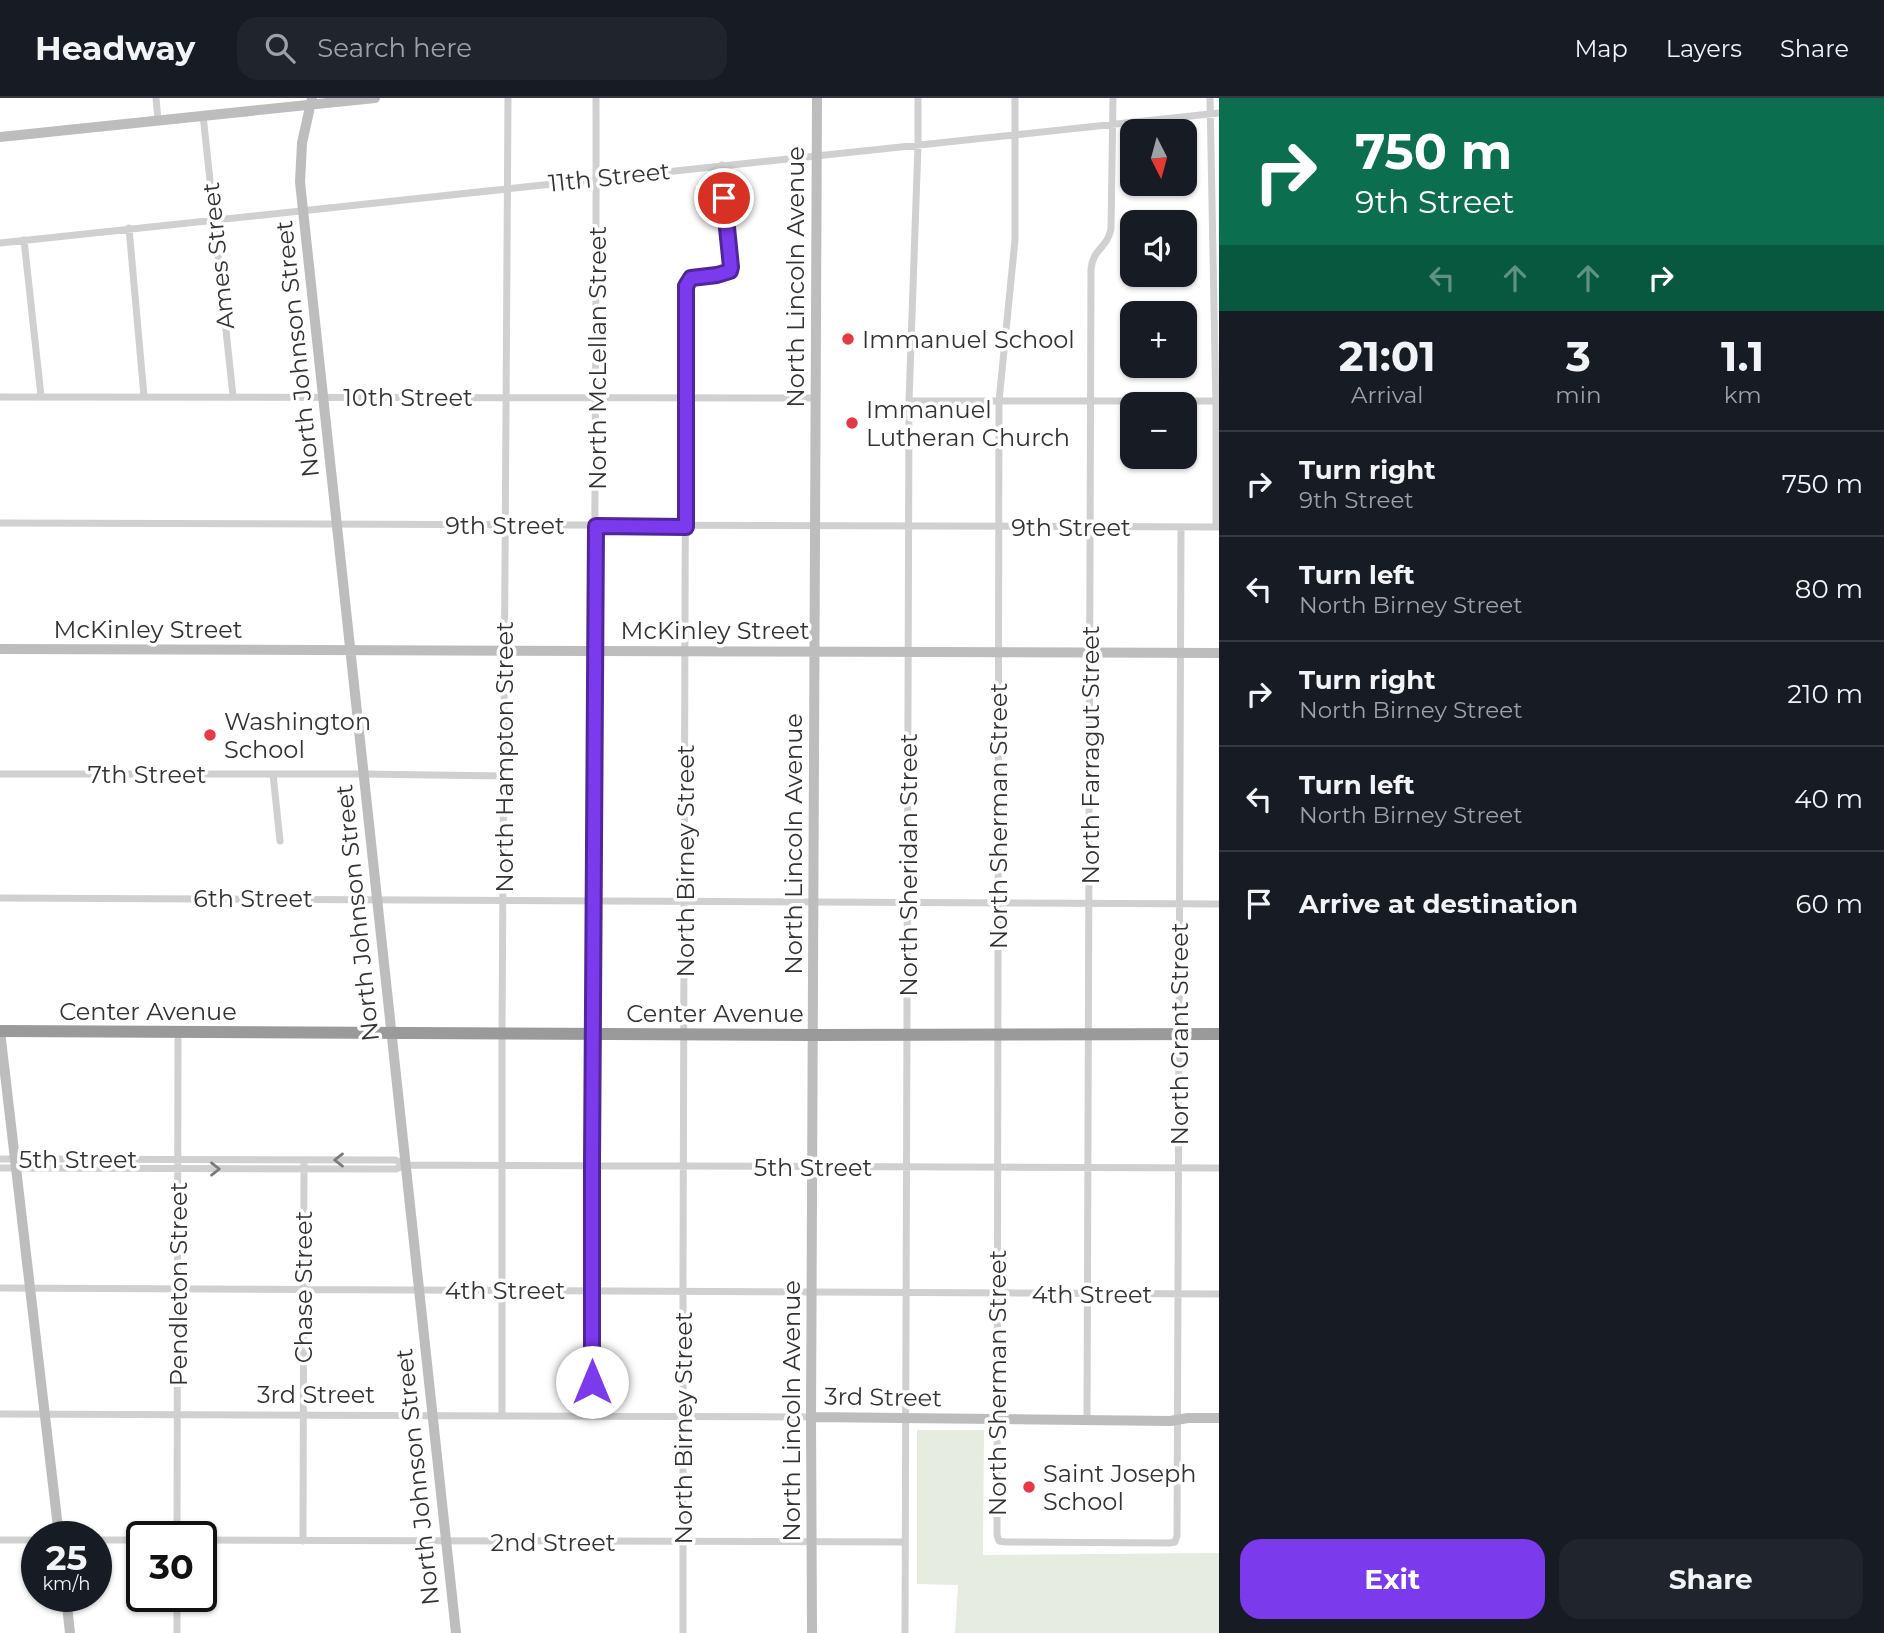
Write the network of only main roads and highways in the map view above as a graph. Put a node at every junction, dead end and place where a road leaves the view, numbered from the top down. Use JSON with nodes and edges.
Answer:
{"nodes":[{"id":1,"x":0,"y":1031,"type":"edge"},
{"id":2,"x":1219,"y":1034,"type":"edge"}],
"edges":[{"from":1,"to":2,"type":"highway","name":"Center Avenue"}]}
